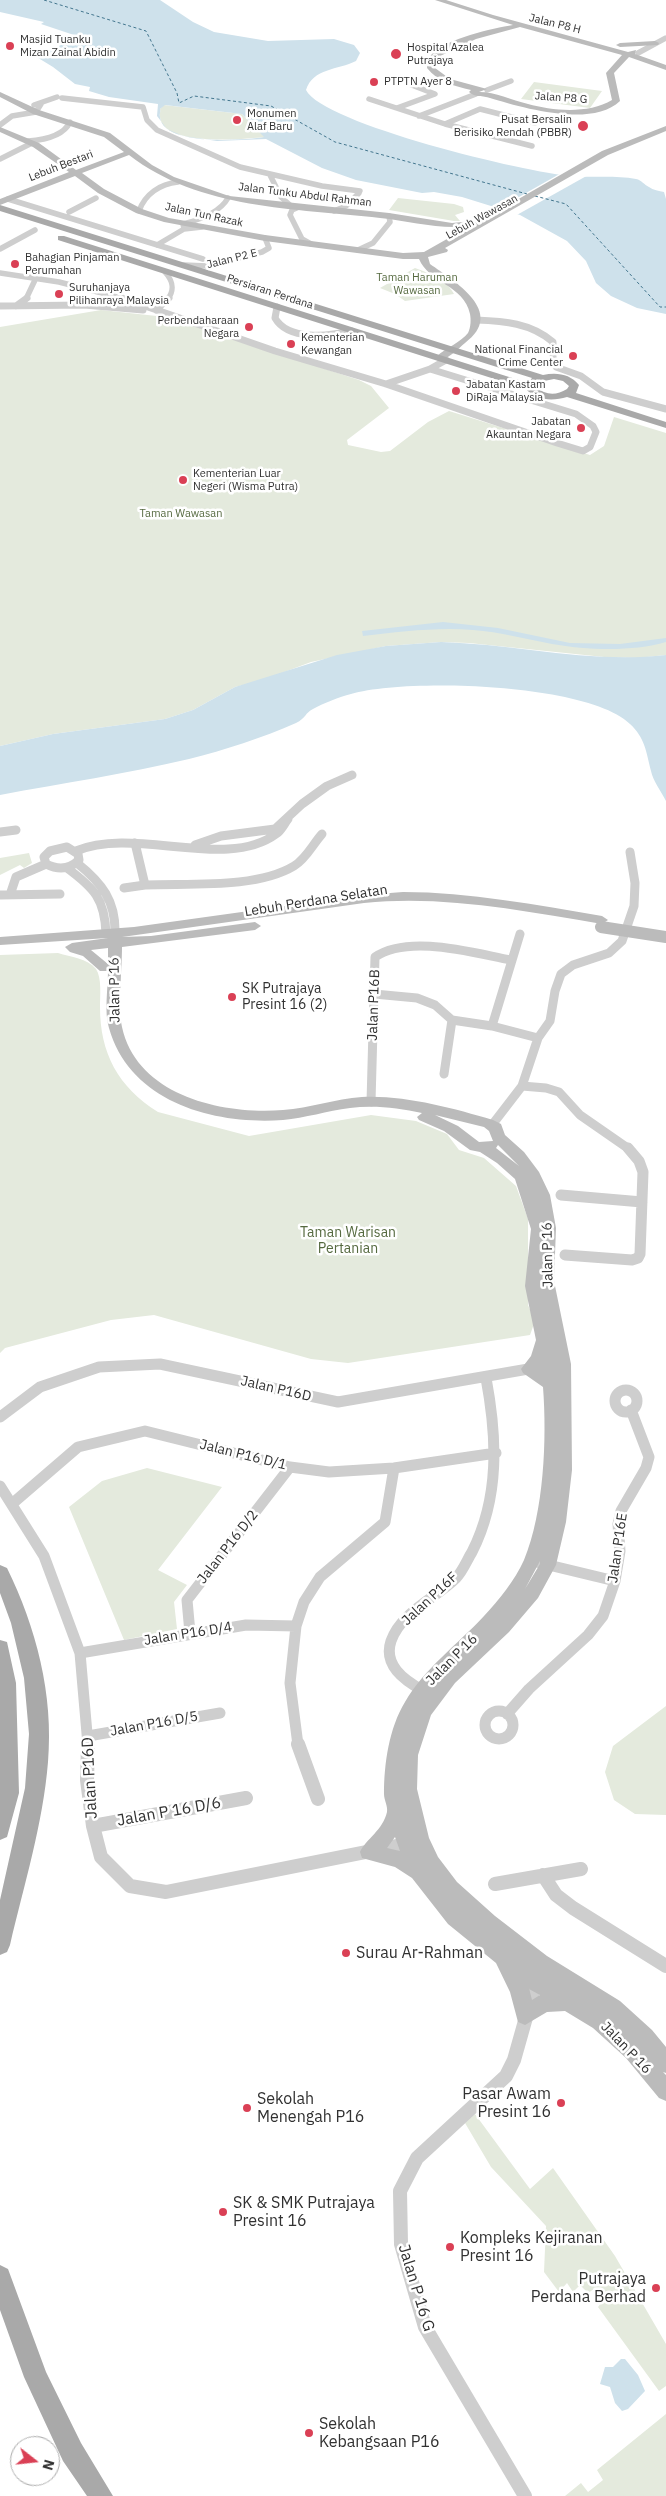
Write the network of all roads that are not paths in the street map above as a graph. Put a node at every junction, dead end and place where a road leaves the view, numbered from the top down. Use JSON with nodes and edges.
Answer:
{"nodes":[{"id":1,"x":439,"y":0,"type":"edge"},
{"id":2,"x":447,"y":0,"type":"edge"},
{"id":3,"x":495,"y":19,"type":"junction"},
{"id":4,"x":499,"y":29,"type":"junction"},
{"id":5,"x":539,"y":30,"type":"junction"},
{"id":6,"x":666,"y":38,"type":"edge"},
{"id":7,"x":651,"y":45,"type":"junction"},
{"id":8,"x":608,"y":49,"type":"junction"},
{"id":9,"x":628,"y":57,"type":"junction"},
{"id":10,"x":650,"y":59,"type":"junction"},
{"id":11,"x":666,"y":63,"type":"edge"},
{"id":12,"x":666,"y":68,"type":"edge"},
{"id":13,"x":511,"y":81,"type":"dead end"},
{"id":14,"x":409,"y":84,"type":"dead end"},
{"id":15,"x":476,"y":92,"type":"junction"},
{"id":16,"x":487,"y":92,"type":"junction"},
{"id":17,"x":0,"y":94,"type":"edge"},
{"id":18,"x":369,"y":99,"type":"dead end"},
{"id":19,"x":38,"y":108,"type":"junction"},
{"id":20,"x":397,"y":108,"type":"junction"},
{"id":21,"x":419,"y":116,"type":"junction"},
{"id":22,"x":70,"y":122,"type":"junction"},
{"id":23,"x":535,"y":123,"type":"dead end"},
{"id":24,"x":445,"y":124,"type":"junction"},
{"id":25,"x":0,"y":125,"type":"edge"},
{"id":26,"x":666,"y":128,"type":"edge"},
{"id":27,"x":0,"y":129,"type":"edge"},
{"id":28,"x":666,"y":135,"type":"edge"},
{"id":29,"x":30,"y":142,"type":"junction"},
{"id":30,"x":532,"y":146,"type":"dead end"},
{"id":31,"x":22,"y":149,"type":"junction"},
{"id":32,"x":41,"y":150,"type":"junction"},
{"id":33,"x":128,"y":151,"type":"junction"},
{"id":34,"x":610,"y":155,"type":"junction"},
{"id":35,"x":0,"y":158,"type":"edge"},
{"id":36,"x":69,"y":171,"type":"junction"},
{"id":37,"x":270,"y":175,"type":"junction"},
{"id":38,"x":178,"y":182,"type":"junction"},
{"id":39,"x":98,"y":195,"type":"junction"},
{"id":40,"x":281,"y":196,"type":"junction"},
{"id":41,"x":228,"y":198,"type":"junction"},
{"id":42,"x":3,"y":199,"type":"edge"},
{"id":43,"x":263,"y":203,"type":"junction"},
{"id":44,"x":295,"y":207,"type":"junction"},
{"id":45,"x":0,"y":208,"type":"edge"},
{"id":46,"x":349,"y":209,"type":"junction"},
{"id":47,"x":139,"y":211,"type":"junction"},
{"id":48,"x":69,"y":212,"type":"dead end"},
{"id":49,"x":389,"y":216,"type":"junction"},
{"id":50,"x":0,"y":219,"type":"edge"},
{"id":51,"x":482,"y":222,"type":"junction"},
{"id":52,"x":184,"y":226,"type":"junction"},
{"id":53,"x":35,"y":230,"type":"junction"},
{"id":54,"x":265,"y":238,"type":"junction"},
{"id":55,"x":311,"y":244,"type":"junction"},
{"id":56,"x":157,"y":246,"type":"junction"},
{"id":57,"x":0,"y":249,"type":"edge"},
{"id":58,"x":358,"y":250,"type":"junction"},
{"id":59,"x":444,"y":250,"type":"junction"},
{"id":60,"x":262,"y":252,"type":"junction"},
{"id":61,"x":271,"y":253,"type":"dead end"},
{"id":62,"x":381,"y":253,"type":"junction"},
{"id":63,"x":426,"y":254,"type":"junction"},
{"id":64,"x":203,"y":259,"type":"dead end"},
{"id":65,"x":183,"y":264,"type":"junction"},
{"id":66,"x":430,"y":268,"type":"junction"},
{"id":67,"x":166,"y":272,"type":"junction"},
{"id":68,"x":0,"y":273,"type":"edge"},
{"id":69,"x":31,"y":277,"type":"junction"},
{"id":70,"x":101,"y":292,"type":"junction"},
{"id":71,"x":471,"y":297,"type":"junction"},
{"id":72,"x":84,"y":305,"type":"junction"},
{"id":73,"x":0,"y":306,"type":"edge"},
{"id":74,"x":16,"y":307,"type":"junction"},
{"id":75,"x":277,"y":307,"type":"junction"},
{"id":76,"x":156,"y":310,"type":"junction"},
{"id":77,"x":478,"y":320,"type":"junction"},
{"id":78,"x":352,"y":331,"type":"junction"},
{"id":79,"x":441,"y":345,"type":"joint"},
{"id":80,"x":459,"y":347,"type":"junction"},
{"id":81,"x":443,"y":359,"type":"junction"},
{"id":82,"x":430,"y":369,"type":"junction"},
{"id":83,"x":540,"y":378,"type":"junction"},
{"id":84,"x":384,"y":384,"type":"junction"},
{"id":85,"x":530,"y":387,"type":"junction"},
{"id":86,"x":570,"y":393,"type":"junction"},
{"id":87,"x":666,"y":409,"type":"edge"},
{"id":88,"x":653,"y":419,"type":"junction"},
{"id":89,"x":666,"y":421,"type":"edge"},
{"id":90,"x":666,"y":425,"type":"edge"},
{"id":91,"x":352,"y":775,"type":"dead end"},
{"id":92,"x":16,"y":830,"type":"dead end"},
{"id":93,"x":0,"y":832,"type":"edge"},
{"id":94,"x":322,"y":834,"type":"dead end"},
{"id":95,"x":264,"y":835,"type":"junction"},
{"id":96,"x":135,"y":843,"type":"junction"},
{"id":97,"x":211,"y":845,"type":"junction"},
{"id":98,"x":76,"y":851,"type":"junction"},
{"id":99,"x":630,"y":852,"type":"dead end"},
{"id":100,"x":77,"y":863,"type":"junction"},
{"id":101,"x":46,"y":864,"type":"junction"},
{"id":102,"x":67,"y":868,"type":"junction"},
{"id":103,"x":145,"y":885,"type":"junction"},
{"id":104,"x":124,"y":888,"type":"dead end"},
{"id":105,"x":60,"y":894,"type":"dead end"},
{"id":106,"x":0,"y":895,"type":"edge"},
{"id":107,"x":10,"y":895,"type":"junction"},
{"id":108,"x":602,"y":923,"type":"junction"},
{"id":109,"x":666,"y":930,"type":"edge"},
{"id":110,"x":520,"y":934,"type":"dead end"},
{"id":111,"x":666,"y":937,"type":"edge"},
{"id":112,"x":110,"y":940,"type":"junction"},
{"id":113,"x":151,"y":940,"type":"junction"},
{"id":114,"x":0,"y":941,"type":"edge"},
{"id":115,"x":69,"y":947,"type":"junction"},
{"id":116,"x":0,"y":950,"type":"edge"},
{"id":117,"x":511,"y":960,"type":"junction"},
{"id":118,"x":109,"y":968,"type":"junction"},
{"id":119,"x":374,"y":994,"type":"junction"},
{"id":120,"x":452,"y":1020,"type":"junction"},
{"id":121,"x":492,"y":1026,"type":"junction"},
{"id":122,"x":538,"y":1038,"type":"junction"},
{"id":123,"x":444,"y":1074,"type":"dead end"},
{"id":124,"x":522,"y":1086,"type":"junction"},
{"id":125,"x":370,"y":1102,"type":"junction"},
{"id":126,"x":478,"y":1122,"type":"junction"},
{"id":127,"x":495,"y":1131,"type":"junction"},
{"id":128,"x":462,"y":1136,"type":"junction"},
{"id":129,"x":483,"y":1147,"type":"junction"},
{"id":130,"x":561,"y":1195,"type":"dead end"},
{"id":131,"x":642,"y":1202,"type":"junction"},
{"id":132,"x":565,"y":1255,"type":"dead end"},
{"id":133,"x":545,"y":1339,"type":"junction"},
{"id":134,"x":556,"y":1364,"type":"junction"},
{"id":135,"x":529,"y":1369,"type":"junction"},
{"id":136,"x":486,"y":1378,"type":"junction"},
{"id":137,"x":551,"y":1385,"type":"junction"},
{"id":138,"x":631,"y":1410,"type":"dead end"},
{"id":139,"x":0,"y":1417,"type":"edge"},
{"id":140,"x":496,"y":1453,"type":"junction"},
{"id":141,"x":290,"y":1467,"type":"junction"},
{"id":142,"x":394,"y":1468,"type":"junction"},
{"id":143,"x":0,"y":1486,"type":"edge"},
{"id":144,"x":13,"y":1503,"type":"junction"},
{"id":145,"x":540,"y":1563,"type":"junction"},
{"id":146,"x":0,"y":1573,"type":"edge"},
{"id":147,"x":615,"y":1581,"type":"junction"},
{"id":148,"x":296,"y":1626,"type":"junction"},
{"id":149,"x":190,"y":1633,"type":"junction"},
{"id":150,"x":0,"y":1648,"type":"edge"},
{"id":151,"x":80,"y":1653,"type":"junction"},
{"id":152,"x":422,"y":1690,"type":"junction"},
{"id":153,"x":220,"y":1713,"type":"dead end"},
{"id":154,"x":507,"y":1714,"type":"dead end"},
{"id":155,"x":88,"y":1736,"type":"junction"},
{"id":156,"x":246,"y":1798,"type":"dead end"},
{"id":157,"x":318,"y":1799,"type":"dead end"},
{"id":158,"x":406,"y":1813,"type":"junction"},
{"id":159,"x":93,"y":1826,"type":"junction"},
{"id":160,"x":0,"y":1830,"type":"edge"},
{"id":161,"x":406,"y":1844,"type":"junction"},
{"id":162,"x":371,"y":1852,"type":"junction"},
{"id":163,"x":425,"y":1868,"type":"junction"},
{"id":164,"x":581,"y":1869,"type":"dead end"},
{"id":165,"x":543,"y":1876,"type":"junction"},
{"id":166,"x":496,"y":1884,"type":"dead end"},
{"id":167,"x":488,"y":1922,"type":"junction"},
{"id":168,"x":0,"y":1945,"type":"edge"},
{"id":169,"x":504,"y":1957,"type":"junction"},
{"id":170,"x":666,"y":1966,"type":"edge"},
{"id":171,"x":536,"y":1982,"type":"junction"},
{"id":172,"x":568,"y":2001,"type":"junction"},
{"id":173,"x":613,"y":2008,"type":"junction"},
{"id":174,"x":525,"y":2015,"type":"junction"},
{"id":175,"x":666,"y":2063,"type":"edge"},
{"id":176,"x":666,"y":2090,"type":"edge"},
{"id":177,"x":0,"y":2277,"type":"edge"},
{"id":178,"x":101,"y":2496,"type":"edge"},
{"id":179,"x":525,"y":2496,"type":"edge"}],
"edges":[{"from":1,"to":3,"type":"street","name":"Jalan P8 H"},
{"from":2,"to":5,"type":"street","name":"Jalan P8 H"},
{"from":3,"to":4,"type":"street"},
{"from":3,"to":5,"type":"street","name":"Jalan P8 H"},
{"from":4,"to":5,"type":"street"},
{"from":4,"to":15,"type":"street"},
{"from":5,"to":7,"type":"street"},
{"from":5,"to":8,"type":"street","name":"Jalan P8 H"},
{"from":5,"to":9,"type":"street","name":"Jalan P8 H"},
{"from":6,"to":7,"type":"street"},
{"from":7,"to":9,"type":"street"},
{"from":7,"to":10,"type":"street"},
{"from":8,"to":9,"type":"street","name":"Jalan P8 H"},
{"from":8,"to":9,"type":"street"},
{"from":9,"to":10,"type":"street"},
{"from":9,"to":10,"type":"street","name":"Jalan P8 H"},
{"from":9,"to":16,"type":"street","name":"Jalan P8 G"},
{"from":10,"to":11,"type":"street","name":"Jalan P8 H"},
{"from":10,"to":12,"type":"street","name":"Jalan P8 H"},
{"from":13,"to":16,"type":"street"},
{"from":14,"to":20,"type":"street"},
{"from":15,"to":16,"type":"street"},
{"from":15,"to":21,"type":"street"},
{"from":17,"to":19,"type":"street","name":"Jalan Tunku Abdul Rahman"},
{"from":18,"to":20,"type":"street"},
{"from":19,"to":22,"type":"street","name":"Jalan Tunku Abdul Rahman"},
{"from":19,"to":25,"type":"street"},
{"from":19,"to":37,"type":"street"},
{"from":20,"to":21,"type":"street"},
{"from":21,"to":24,"type":"street"},
{"from":22,"to":29,"type":"street"},
{"from":22,"to":33,"type":"street","name":"Jalan Tunku Abdul Rahman"},
{"from":23,"to":24,"type":"street"},
{"from":24,"to":30,"type":"street"},
{"from":26,"to":34,"type":"street","name":"Lebuh Wawasan"},
{"from":27,"to":29,"type":"street","name":"Jalan Tun Razak"},
{"from":28,"to":34,"type":"street","name":"Lebuh Wawasan"},
{"from":29,"to":31,"type":"street"},
{"from":29,"to":32,"type":"street","name":"Jalan Tun Razak"},
{"from":31,"to":32,"type":"street"},
{"from":31,"to":35,"type":"street"},
{"from":32,"to":36,"type":"street","name":"Jalan Tun Razak"},
{"from":33,"to":36,"type":"street","name":"Lebuh Bestari"},
{"from":33,"to":38,"type":"street","name":"Jalan Tunku Abdul Rahman"},
{"from":34,"to":51,"type":"street","name":"Lebuh Wawasan"},
{"from":34,"to":59,"type":"street","name":"Lebuh Wawasan"},
{"from":36,"to":39,"type":"street","name":"Jalan Tun Razak"},
{"from":36,"to":42,"type":"street","name":"Lebuh Bestari"},
{"from":37,"to":40,"type":"street"},
{"from":37,"to":46,"type":"street"},
{"from":38,"to":41,"type":"street","name":"Jalan Tunku Abdul Rahman"},
{"from":38,"to":47,"type":"street"},
{"from":39,"to":47,"type":"street","name":"Jalan Tun Razak"},
{"from":39,"to":48,"type":"street"},
{"from":40,"to":43,"type":"street"},
{"from":40,"to":44,"type":"street"},
{"from":41,"to":43,"type":"street","name":"Jalan Tunku Abdul Rahman"},
{"from":41,"to":52,"type":"street"},
{"from":42,"to":56,"type":"street"},
{"from":43,"to":44,"type":"street","name":"Jalan Tunku Abdul Rahman"},
{"from":44,"to":46,"type":"street","name":"Jalan Tunku Abdul Rahman"},
{"from":44,"to":55,"type":"street"},
{"from":45,"to":65,"type":"main road","name":"Persiaran Perdana"},
{"from":46,"to":49,"type":"street","name":"Jalan Tunku Abdul Rahman"},
{"from":47,"to":52,"type":"street","name":"Jalan Tun Razak"},
{"from":49,"to":51,"type":"street","name":"Jalan Tunku Abdul Rahman"},
{"from":49,"to":58,"type":"street"},
{"from":50,"to":53,"type":"main road","name":"Persiaran Perdana"},
{"from":51,"to":63,"type":"street","name":"Lebuh Wawasan"},
{"from":52,"to":54,"type":"street","name":"Jalan Tun Razak"},
{"from":52,"to":56,"type":"street"},
{"from":53,"to":57,"type":"street"},
{"from":53,"to":67,"type":"main road","name":"Persiaran Perdana"},
{"from":54,"to":55,"type":"street","name":"Jalan Tun Razak"},
{"from":54,"to":60,"type":"street","name":"Jalan P2 E"},
{"from":55,"to":58,"type":"street","name":"Jalan Tun Razak"},
{"from":56,"to":64,"type":"street"},
{"from":58,"to":62,"type":"street","name":"Jalan Tun Razak"},
{"from":59,"to":63,"type":"street","name":"Jalan Tun Razak"},
{"from":59,"to":71,"type":"street","name":"Lebuh Wawasan"},
{"from":60,"to":61,"type":"street"},
{"from":60,"to":65,"type":"street","name":"Jalan P2 E"},
{"from":62,"to":63,"type":"street","name":"Jalan Tun Razak"},
{"from":62,"to":66,"type":"street"},
{"from":63,"to":66,"type":"street"},
{"from":65,"to":79,"type":"main road","name":"Persiaran Perdana"},
{"from":66,"to":71,"type":"street"},
{"from":67,"to":75,"type":"main road","name":"Persiaran Perdana"},
{"from":67,"to":76,"type":"street"},
{"from":68,"to":69,"type":"street"},
{"from":69,"to":70,"type":"street"},
{"from":69,"to":74,"type":"street"},
{"from":70,"to":72,"type":"street"},
{"from":70,"to":76,"type":"street"},
{"from":71,"to":77,"type":"street"},
{"from":72,"to":74,"type":"street"},
{"from":72,"to":76,"type":"street"},
{"from":73,"to":74,"type":"street"},
{"from":75,"to":78,"type":"main road","name":"Persiaran Perdana"},
{"from":75,"to":78,"type":"street"},
{"from":76,"to":84,"type":"street"},
{"from":77,"to":80,"type":"street"},
{"from":77,"to":87,"type":"street"},
{"from":78,"to":81,"type":"main road","name":"Persiaran Perdana"},
{"from":79,"to":80,"type":"main road","name":"Persiaran Perdana"},
{"from":80,"to":81,"type":"street"},
{"from":80,"to":83,"type":"main road","name":"Persiaran Perdana"},
{"from":81,"to":82,"type":"street"},
{"from":81,"to":84,"type":"street"},
{"from":81,"to":85,"type":"main road","name":"Persiaran Perdana"},
{"from":82,"to":84,"type":"street"},
{"from":82,"to":84,"type":"street"},
{"from":83,"to":85,"type":"main road"},
{"from":83,"to":86,"type":"main road","name":"Persiaran Perdana"},
{"from":85,"to":86,"type":"main road"},
{"from":86,"to":88,"type":"main road"},
{"from":88,"to":89,"type":"main road"},
{"from":88,"to":90,"type":"main road"},
{"from":91,"to":95,"type":"street"},
{"from":92,"to":93,"type":"street"},
{"from":94,"to":103,"type":"street"},
{"from":95,"to":97,"type":"street"},
{"from":95,"to":97,"type":"street"},
{"from":96,"to":97,"type":"street"},
{"from":96,"to":98,"type":"street"},
{"from":96,"to":103,"type":"street"},
{"from":98,"to":100,"type":"street"},
{"from":98,"to":101,"type":"street"},
{"from":99,"to":122,"type":"street"},
{"from":100,"to":102,"type":"street"},
{"from":100,"to":112,"type":"street","name":"Jalan P 16"},
{"from":101,"to":102,"type":"street","name":"Jalan P 16"},
{"from":101,"to":107,"type":"street"},
{"from":102,"to":112,"type":"street","name":"Jalan P 16"},
{"from":103,"to":104,"type":"street"},
{"from":105,"to":107,"type":"street"},
{"from":106,"to":107,"type":"street"},
{"from":108,"to":109,"type":"street","name":"Lebuh Perdana Selatan"},
{"from":108,"to":111,"type":"street","name":"Lebuh Perdana Selatan","bridge":true},
{"from":108,"to":112,"type":"street","name":"Lebuh Perdana Selatan"},
{"from":108,"to":113,"type":"street","name":"Lebuh Perdana Selatan"},
{"from":110,"to":117,"type":"street"},
{"from":112,"to":113,"type":"street","name":"Lebuh Perdana Selatan"},
{"from":112,"to":114,"type":"street","name":"Lebuh Perdana Selatan"},
{"from":112,"to":115,"type":"street","name":"Lebuh Perdana Selatan"},
{"from":112,"to":118,"type":"street","name":"Jalan P 16"},
{"from":113,"to":118,"type":"street"},
{"from":115,"to":116,"type":"street","name":"Lebuh Perdana Selatan"},
{"from":115,"to":118,"type":"street"},
{"from":117,"to":119,"type":"street","name":"Jalan P16B"},
{"from":117,"to":121,"type":"street"},
{"from":118,"to":125,"type":"street","name":"Jalan P 16"},
{"from":118,"to":128,"type":"street","name":"Jalan P 16"},
{"from":119,"to":120,"type":"street"},
{"from":119,"to":125,"type":"street","name":"Jalan P16B"},
{"from":120,"to":121,"type":"street"},
{"from":120,"to":123,"type":"street"},
{"from":121,"to":122,"type":"street"},
{"from":122,"to":124,"type":"street"},
{"from":124,"to":127,"type":"street"},
{"from":124,"to":131,"type":"street"},
{"from":125,"to":126,"type":"street","name":"Jalan P 16"},
{"from":126,"to":127,"type":"street","name":"Jalan P 16"},
{"from":126,"to":128,"type":"street"},
{"from":127,"to":129,"type":"street"},
{"from":127,"to":134,"type":"street","name":"Jalan P 16"},
{"from":128,"to":129,"type":"street","name":"Jalan P 16"},
{"from":129,"to":133,"type":"street","name":"Jalan P 16"},
{"from":130,"to":131,"type":"street"},
{"from":131,"to":132,"type":"street"},
{"from":133,"to":134,"type":"street","name":"Jalan P 16"},
{"from":133,"to":135,"type":"street"},
{"from":134,"to":135,"type":"street","name":"Jalan P16D"},
{"from":134,"to":137,"type":"street","name":"Jalan P 16"},
{"from":134,"to":145,"type":"street","name":"Jalan P 16"},
{"from":135,"to":136,"type":"street","name":"Jalan P16D"},
{"from":135,"to":137,"type":"street"},
{"from":136,"to":139,"type":"street","name":"Jalan P16D"},
{"from":136,"to":140,"type":"street","name":"Jalan P16F"},
{"from":137,"to":145,"type":"street","name":"Jalan P 16"},
{"from":138,"to":147,"type":"street","name":"Jalan P16E"},
{"from":140,"to":142,"type":"street","name":"Jalan P16 D/1"},
{"from":140,"to":152,"type":"street","name":"Jalan P16F"},
{"from":141,"to":142,"type":"street","name":"Jalan P16 D/1"},
{"from":141,"to":144,"type":"street","name":"Jalan P16 D/1"},
{"from":141,"to":149,"type":"street","name":"Jalan P16 D/2"},
{"from":142,"to":148,"type":"street"},
{"from":143,"to":144,"type":"street","name":"Jalan P16D"},
{"from":144,"to":151,"type":"street","name":"Jalan P16D"},
{"from":145,"to":147,"type":"street"},
{"from":145,"to":152,"type":"street","name":"Jalan P 16"},
{"from":145,"to":158,"type":"street","name":"Jalan P 16"},
{"from":146,"to":168,"type":"main road"},
{"from":147,"to":154,"type":"street","name":"Jalan P16E"},
{"from":148,"to":149,"type":"street","name":"Jalan P16 D/4"},
{"from":148,"to":157,"type":"street"},
{"from":149,"to":151,"type":"street","name":"Jalan P16 D/4"},
{"from":150,"to":160,"type":"main road"},
{"from":151,"to":155,"type":"street","name":"Jalan P16D"},
{"from":152,"to":158,"type":"street","name":"Jalan P 16"},
{"from":153,"to":155,"type":"street","name":"Jalan P16 D/5"},
{"from":155,"to":159,"type":"street","name":"Jalan P16D"},
{"from":156,"to":159,"type":"street","name":"Jalan P 16 D/6"},
{"from":158,"to":161,"type":"street"},
{"from":158,"to":162,"type":"street"},
{"from":158,"to":163,"type":"street","name":"Jalan P 16"},
{"from":159,"to":162,"type":"street","name":"Jalan P16D"},
{"from":161,"to":162,"type":"street","name":"Jalan P16D"},
{"from":161,"to":163,"type":"street"},
{"from":162,"to":163,"type":"street"},
{"from":163,"to":167,"type":"street","name":"Jalan P 16"},
{"from":163,"to":169,"type":"street","name":"Jalan P 16"},
{"from":164,"to":165,"type":"street"},
{"from":165,"to":166,"type":"street"},
{"from":165,"to":170,"type":"street"},
{"from":167,"to":171,"type":"street"},
{"from":167,"to":173,"type":"street","name":"Jalan P 16"},
{"from":169,"to":171,"type":"street","name":"Jalan P 16"},
{"from":169,"to":174,"type":"street"},
{"from":171,"to":172,"type":"street","name":"Jalan P 16"},
{"from":171,"to":173,"type":"street"},
{"from":171,"to":174,"type":"street","name":"Jalan P 16 G"},
{"from":172,"to":174,"type":"street"},
{"from":172,"to":176,"type":"street","name":"Jalan P 16"},
{"from":173,"to":175,"type":"street","name":"Jalan P 16"},
{"from":174,"to":179,"type":"street","name":"Jalan P 16 G"},
{"from":177,"to":178,"type":"main road"}]}
